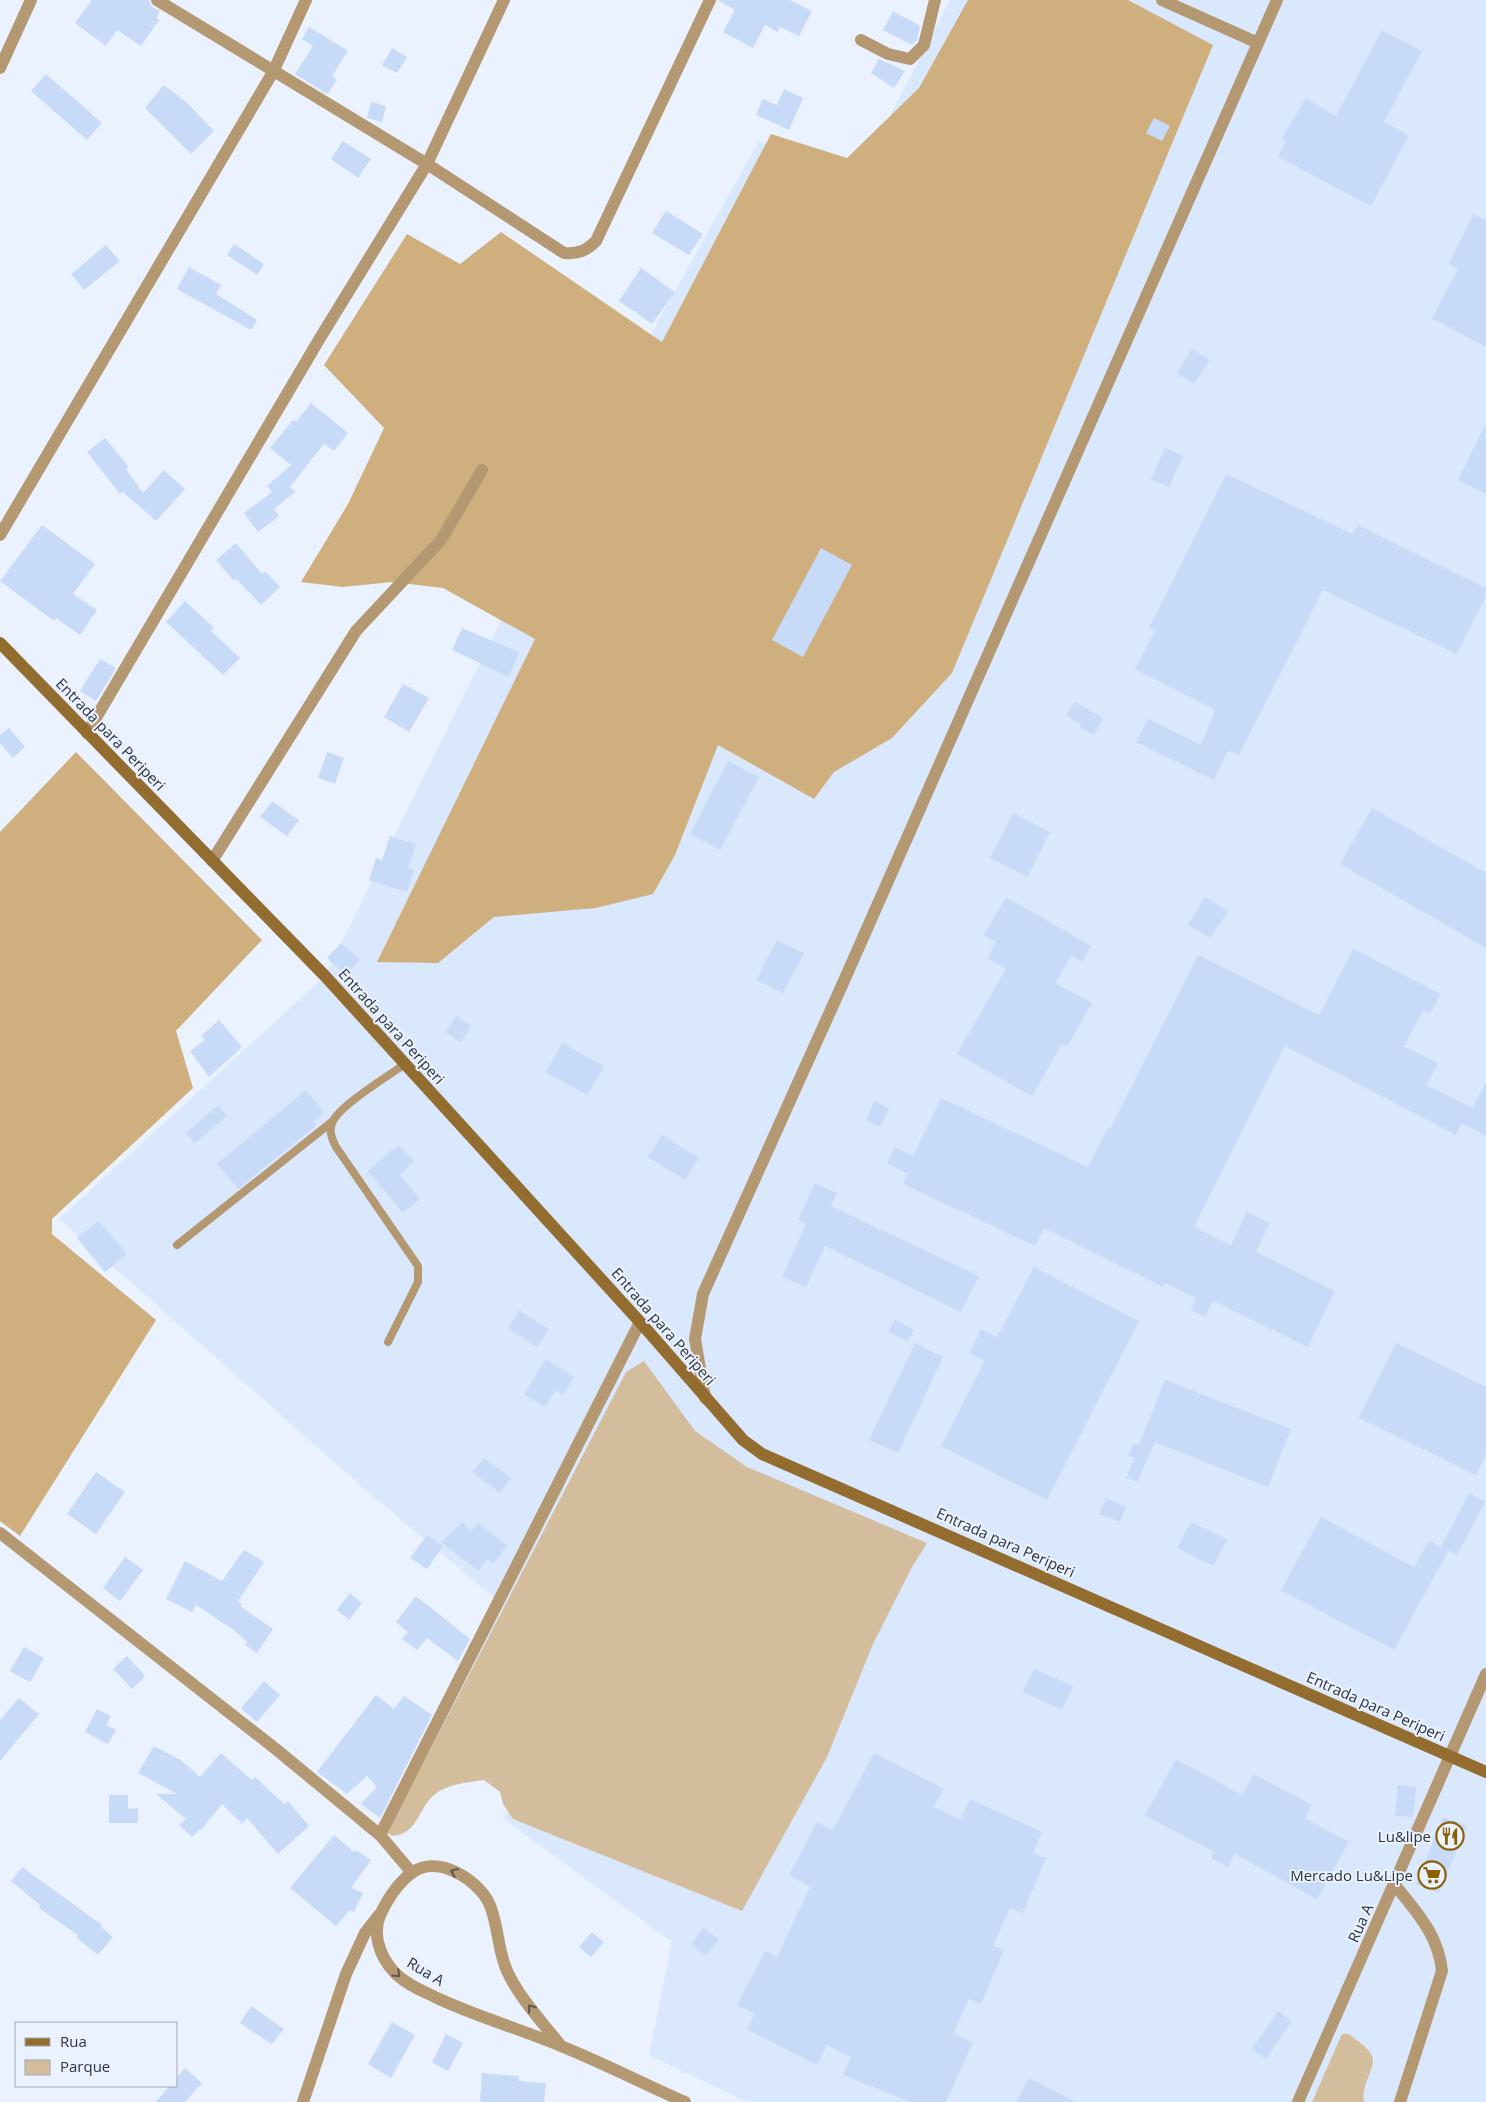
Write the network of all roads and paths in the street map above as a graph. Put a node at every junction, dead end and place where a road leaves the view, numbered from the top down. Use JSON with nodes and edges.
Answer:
{"nodes":[{"id":1,"x":31,"y":0,"type":"edge"},
{"id":2,"x":157,"y":0,"type":"edge"},
{"id":3,"x":306,"y":0,"type":"edge"},
{"id":4,"x":504,"y":0,"type":"edge"},
{"id":5,"x":710,"y":0,"type":"edge"},
{"id":6,"x":935,"y":0,"type":"edge"},
{"id":7,"x":1162,"y":0,"type":"edge"},
{"id":8,"x":1277,"y":0,"type":"edge"},
{"id":9,"x":860,"y":40,"type":"dead end"},
{"id":10,"x":1258,"y":43,"type":"junction"},
{"id":11,"x":0,"y":68,"type":"edge"},
{"id":12,"x":273,"y":72,"type":"junction"},
{"id":13,"x":427,"y":164,"type":"junction"},
{"id":14,"x":482,"y":470,"type":"dead end"},
{"id":15,"x":0,"y":535,"type":"edge"},
{"id":16,"x":0,"y":643,"type":"edge"},
{"id":17,"x":87,"y":733,"type":"junction"},
{"id":18,"x":212,"y":861,"type":"junction"},
{"id":19,"x":405,"y":1064,"type":"junction"},
{"id":20,"x":333,"y":1121,"type":"junction"},
{"id":21,"x":177,"y":1245,"type":"dead end"},
{"id":22,"x":640,"y":1322,"type":"junction"},
{"id":23,"x":388,"y":1342,"type":"dead end"},
{"id":24,"x":705,"y":1398,"type":"junction"},
{"id":25,"x":0,"y":1533,"type":"edge"},
{"id":26,"x":1486,"y":1674,"type":"edge"},
{"id":27,"x":1449,"y":1756,"type":"junction"},
{"id":28,"x":1486,"y":1772,"type":"edge"},
{"id":29,"x":380,"y":1835,"type":"junction"},
{"id":30,"x":412,"y":1873,"type":"junction"},
{"id":31,"x":1395,"y":1885,"type":"junction"},
{"id":32,"x":381,"y":1913,"type":"junction"},
{"id":33,"x":561,"y":2046,"type":"junction"},
{"id":34,"x":303,"y":2102,"type":"edge"},
{"id":35,"x":685,"y":2102,"type":"edge"},
{"id":36,"x":1298,"y":2102,"type":"edge"},
{"id":37,"x":1400,"y":2102,"type":"edge"}],
"edges":[{"from":1,"to":11,"type":"street"},
{"from":2,"to":12,"type":"street"},
{"from":3,"to":12,"type":"street"},
{"from":4,"to":13,"type":"street"},
{"from":5,"to":13,"type":"street"},
{"from":6,"to":9,"type":"street"},
{"from":7,"to":10,"type":"street"},
{"from":8,"to":10,"type":"street"},
{"from":10,"to":24,"type":"street"},
{"from":12,"to":13,"type":"street"},
{"from":12,"to":15,"type":"street"},
{"from":13,"to":17,"type":"street"},
{"from":14,"to":18,"type":"street"},
{"from":16,"to":17,"type":"main road","name":"Entrada para Periperi"},
{"from":17,"to":18,"type":"main road","name":"Entrada para Periperi"},
{"from":18,"to":19,"type":"main road","name":"Entrada para Periperi"},
{"from":19,"to":20,"type":"lane"},
{"from":19,"to":22,"type":"main road","name":"Entrada para Periperi"},
{"from":20,"to":21,"type":"lane"},
{"from":20,"to":23,"type":"lane"},
{"from":22,"to":24,"type":"main road","name":"Entrada para Periperi"},
{"from":22,"to":29,"type":"street"},
{"from":24,"to":27,"type":"main road","name":"Entrada para Periperi"},
{"from":25,"to":29,"type":"street"},
{"from":26,"to":27,"type":"street","name":"Rua A"},
{"from":27,"to":28,"type":"main road","name":"Entrada para Periperi"},
{"from":27,"to":31,"type":"street","name":"Rua A"},
{"from":29,"to":30,"type":"street"},
{"from":30,"to":32,"type":"street","name":"Rua A"},
{"from":33,"to":30,"type":"street","name":"Rua A","one_way":true},
{"from":31,"to":36,"type":"street","name":"Rua A"},
{"from":31,"to":37,"type":"street"},
{"from":32,"to":33,"type":"street","name":"Rua A","one_way":true},
{"from":32,"to":34,"type":"street"},
{"from":33,"to":35,"type":"street","name":"Rua A"}]}
